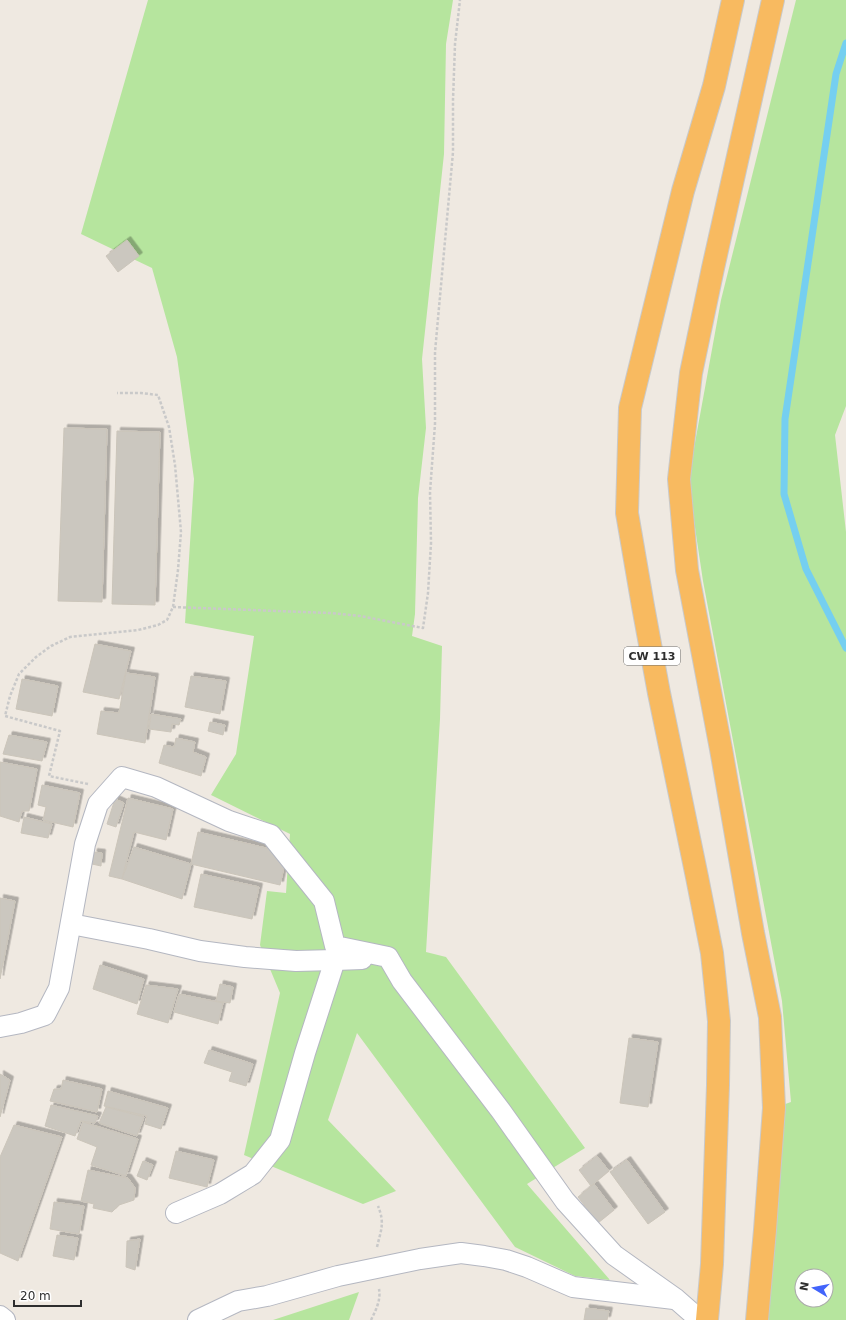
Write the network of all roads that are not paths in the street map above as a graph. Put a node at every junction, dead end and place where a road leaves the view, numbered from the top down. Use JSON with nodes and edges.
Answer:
{"nodes":[{"id":1,"x":733,"y":0,"type":"edge"},
{"id":2,"x":773,"y":0,"type":"edge"},
{"id":3,"x":71,"y":924,"type":"junction"},
{"id":4,"x":388,"y":957,"type":"junction"},
{"id":5,"x":335,"y":960,"type":"junction"},
{"id":6,"x":0,"y":1027,"type":"edge"},
{"id":7,"x":176,"y":1213,"type":"dead end"},
{"id":8,"x":676,"y":1299,"type":"junction"},
{"id":9,"x":0,"y":1316,"type":"edge"},
{"id":10,"x":5,"y":1320,"type":"edge"},
{"id":11,"x":198,"y":1320,"type":"edge"},
{"id":12,"x":700,"y":1320,"type":"edge"},
{"id":13,"x":708,"y":1320,"type":"edge"},
{"id":14,"x":756,"y":1320,"type":"edge"}],
"edges":[{"from":1,"to":13,"type":"highway","number":"CW 113"},
{"from":2,"to":14,"type":"highway"},
{"from":3,"to":4,"type":"street"},
{"from":3,"to":5,"type":"street"},
{"from":3,"to":6,"type":"street"},
{"from":4,"to":5,"type":"street"},
{"from":4,"to":8,"type":"street"},
{"from":5,"to":7,"type":"street"},
{"from":8,"to":11,"type":"street"},
{"from":8,"to":12,"type":"street"},
{"from":9,"to":10,"type":"street"}]}
